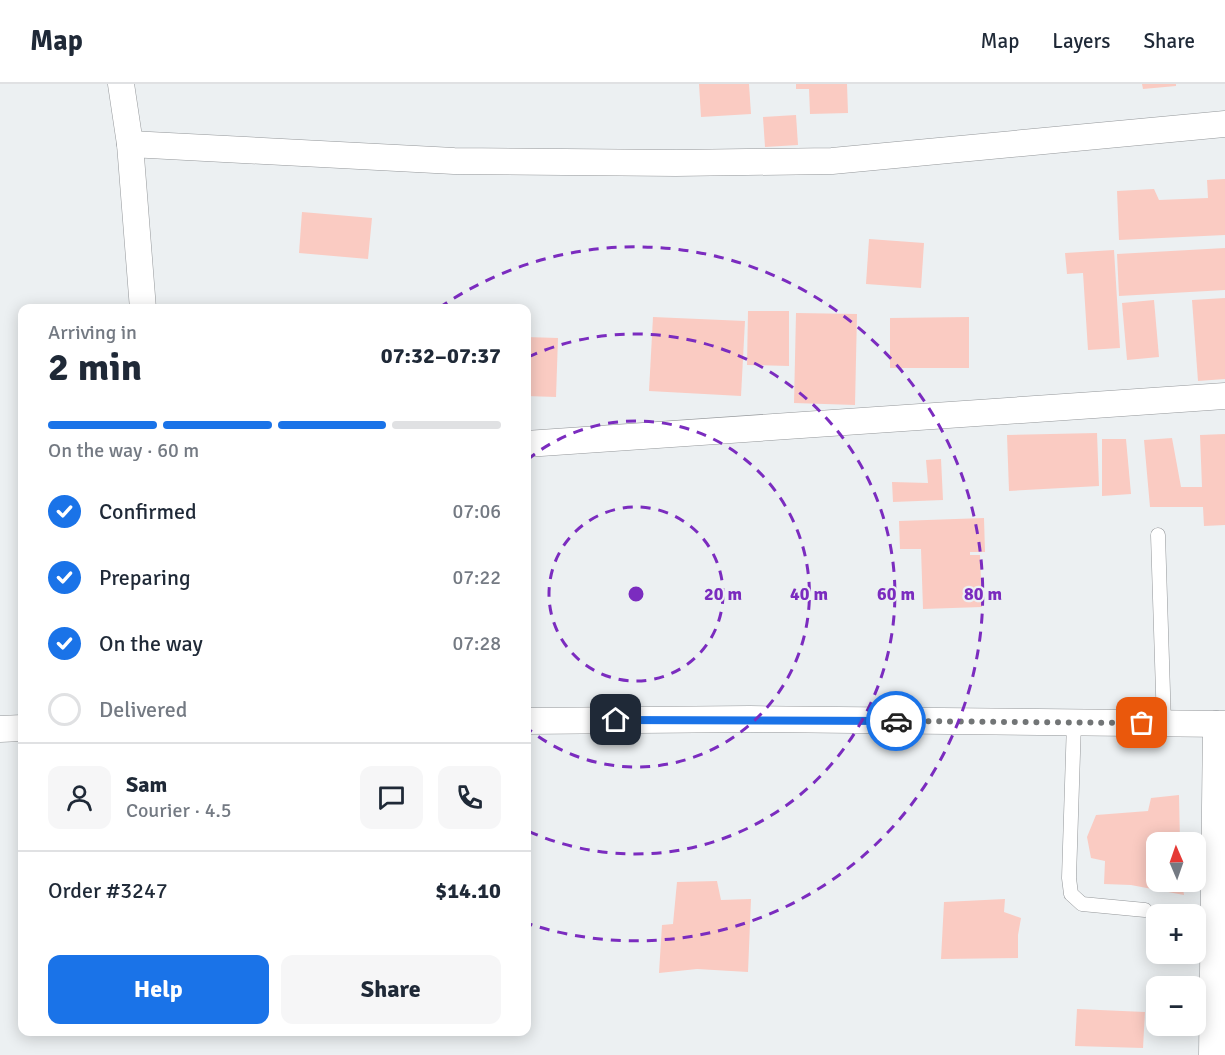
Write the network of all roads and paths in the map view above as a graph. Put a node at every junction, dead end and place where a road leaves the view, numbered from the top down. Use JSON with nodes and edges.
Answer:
{"nodes":[{"id":1,"x":121,"y":84,"type":"edge"},
{"id":2,"x":1225,"y":124,"type":"edge"},
{"id":3,"x":130,"y":144,"type":"junction"},
{"id":4,"x":143,"y":304,"type":"edge"},
{"id":5,"x":1225,"y":396,"type":"edge"},
{"id":6,"x":531,"y":444,"type":"edge"},
{"id":7,"x":1158,"y":535,"type":"dead end"},
{"id":8,"x":531,"y":721,"type":"edge"},
{"id":9,"x":1074,"y":722,"type":"junction"},
{"id":10,"x":1164,"y":724,"type":"junction"},
{"id":11,"x":1221,"y":724,"type":"edge"},
{"id":12,"x":18,"y":728,"type":"edge"},
{"id":13,"x":0,"y":729,"type":"edge"},
{"id":14,"x":1145,"y":910,"type":"dead end"},
{"id":15,"x":1212,"y":1055,"type":"edge"}],
"edges":[{"from":1,"to":3,"type":"street"},
{"from":2,"to":3,"type":"street"},
{"from":3,"to":4,"type":"street"},
{"from":5,"to":6,"type":"street"},
{"from":7,"to":10,"type":"lane"},
{"from":8,"to":9,"type":"street"},
{"from":9,"to":10,"type":"street"},
{"from":9,"to":14,"type":"lane"},
{"from":10,"to":11,"type":"street"},
{"from":11,"to":15,"type":"street"},
{"from":12,"to":13,"type":"street"}]}
